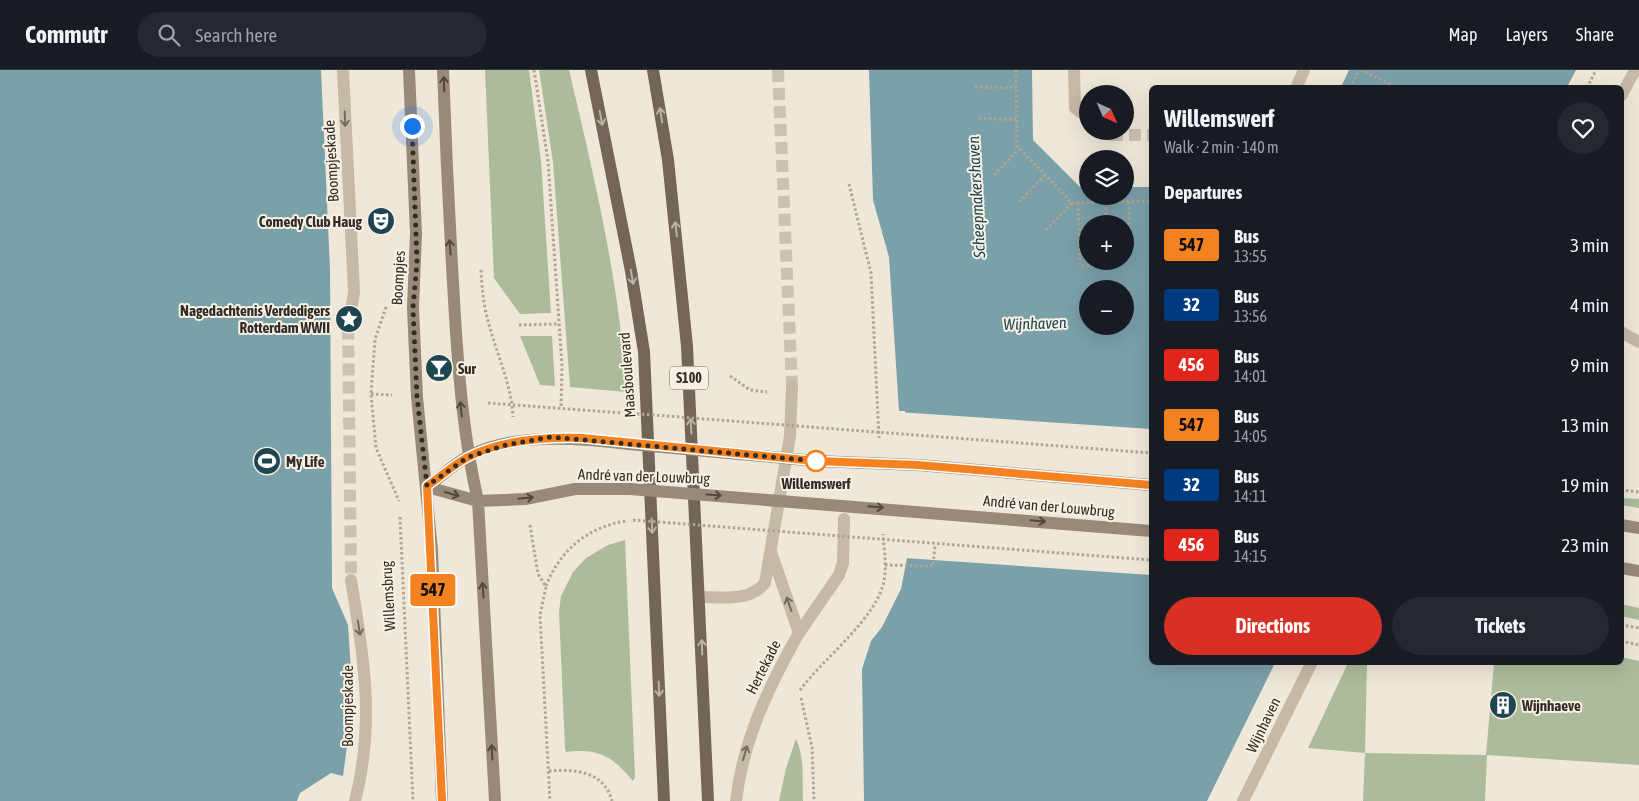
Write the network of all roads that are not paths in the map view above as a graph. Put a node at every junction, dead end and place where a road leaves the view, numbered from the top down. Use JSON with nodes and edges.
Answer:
{"nodes":[{"id":1,"x":343,"y":70,"type":"edge"},
{"id":2,"x":409,"y":70,"type":"edge"},
{"id":3,"x":443,"y":70,"type":"edge"},
{"id":4,"x":592,"y":70,"type":"edge"},
{"id":5,"x":653,"y":70,"type":"edge"},
{"id":6,"x":1074,"y":70,"type":"edge"},
{"id":7,"x":1304,"y":70,"type":"edge"},
{"id":8,"x":1635,"y":70,"type":"edge"},
{"id":9,"x":1297,"y":85,"type":"edge"},
{"id":10,"x":1624,"y":90,"type":"edge"},
{"id":11,"x":1079,"y":111,"type":"edge"},
{"id":12,"x":350,"y":310,"type":"tunnel mouth"},
{"id":13,"x":1624,"y":334,"type":"edge"},
{"id":14,"x":1639,"y":342,"type":"edge"},
{"id":15,"x":792,"y":386,"type":"tunnel mouth"},
{"id":16,"x":468,"y":457,"type":"junction"},
{"id":17,"x":427,"y":486,"type":"junction"},
{"id":18,"x":1149,"y":486,"type":"edge"},
{"id":19,"x":478,"y":502,"type":"junction"},
{"id":20,"x":844,"y":518,"type":"dead end"},
{"id":21,"x":1624,"y":526,"type":"edge"},
{"id":22,"x":1639,"y":528,"type":"edge"},
{"id":23,"x":1149,"y":531,"type":"edge"},
{"id":24,"x":770,"y":550,"type":"junction"},
{"id":25,"x":1624,"y":568,"type":"edge"},
{"id":26,"x":1639,"y":571,"type":"edge"},
{"id":27,"x":351,"y":580,"type":"tunnel mouth"},
{"id":28,"x":700,"y":597,"type":"junction"},
{"id":29,"x":799,"y":633,"type":"junction"},
{"id":30,"x":1311,"y":665,"type":"edge"},
{"id":31,"x":355,"y":801,"type":"edge"},
{"id":32,"x":442,"y":801,"type":"edge"},
{"id":33,"x":494,"y":801,"type":"edge"},
{"id":34,"x":664,"y":801,"type":"edge"},
{"id":35,"x":708,"y":801,"type":"edge"},
{"id":36,"x":736,"y":801,"type":"edge"},
{"id":37,"x":1244,"y":801,"type":"edge"}],
"edges":[{"from":1,"to":12,"type":"street","name":"Boompjeskade","one_way":true},
{"from":2,"to":17,"type":"main road","name":"Boompjes"},
{"from":16,"to":3,"type":"main road","one_way":true},
{"from":4,"to":34,"type":"main road","name":"Maasboulevard","one_way":true},
{"from":28,"to":5,"type":"main road","number":"S100","one_way":true},
{"from":6,"to":11,"type":"street"},
{"from":7,"to":9,"type":"street"},
{"from":8,"to":10,"type":"street"},
{"from":13,"to":14,"type":"street"},
{"from":15,"to":24,"type":"street","name":"Hertekade"},
{"from":16,"to":17,"type":"main road","name":"André van der Louwbrug"},
{"from":16,"to":18,"type":"main road","name":"André van der Louwbrug","bridge":true},
{"from":16,"to":19,"type":"main road"},
{"from":17,"to":19,"type":"main road","name":"André van der Louwbrug","one_way":true},
{"from":17,"to":32,"type":"main road"},
{"from":19,"to":23,"type":"main road","name":"André van der Louwbrug","one_way":true,"bridge":true},
{"from":33,"to":19,"type":"main road","one_way":true},
{"from":20,"to":29,"type":"street"},
{"from":21,"to":22,"type":"main road"},
{"from":24,"to":28,"type":"street","name":"Hertekade"},
{"from":29,"to":24,"type":"street","name":"Hertekade","one_way":true},
{"from":25,"to":26,"type":"main road"},
{"from":27,"to":31,"type":"street","name":"Boompjeskade","one_way":true},
{"from":35,"to":28,"type":"main road","number":"S100","one_way":true},
{"from":36,"to":29,"type":"street","name":"Hertekade","one_way":true},
{"from":30,"to":37,"type":"street","name":"Wijnhaven"}]}
